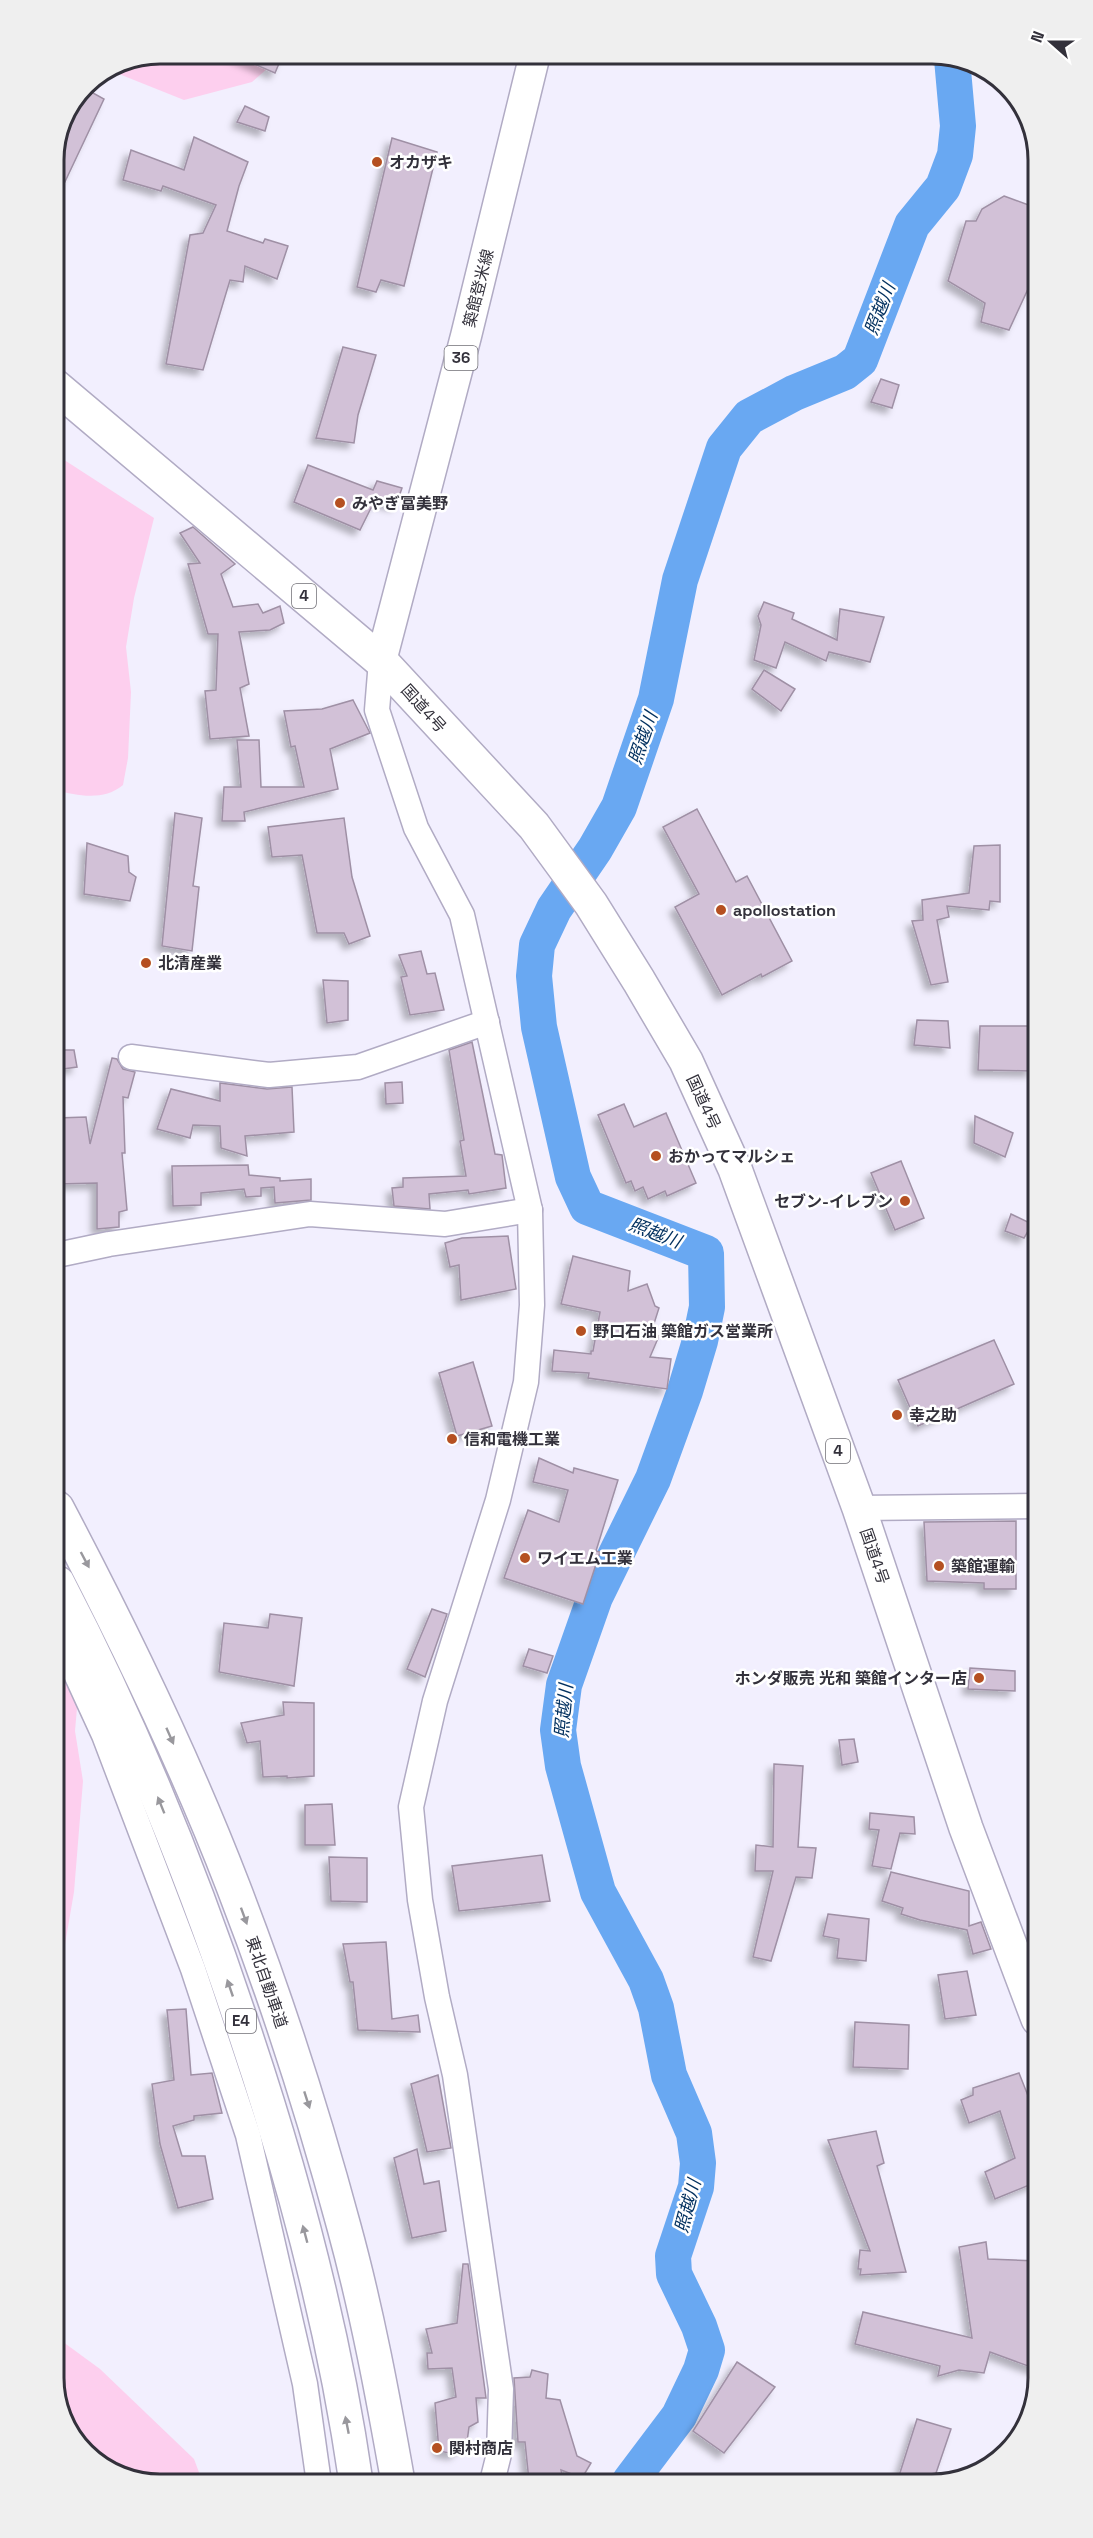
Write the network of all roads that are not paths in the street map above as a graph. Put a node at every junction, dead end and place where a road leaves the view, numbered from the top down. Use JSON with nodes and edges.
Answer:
{"nodes":[{"id":1,"x":532,"y":64,"type":"edge"},
{"id":2,"x":65,"y":394,"type":"edge"},
{"id":3,"x":381,"y":661,"type":"junction"},
{"id":4,"x":487,"y":1022,"type":"junction"},
{"id":5,"x":131,"y":1057,"type":"dead end"},
{"id":6,"x":530,"y":1210,"type":"junction"},
{"id":7,"x":65,"y":1253,"type":"edge"},
{"id":8,"x":1028,"y":1506,"type":"edge"},
{"id":9,"x":859,"y":1508,"type":"junction"},
{"id":10,"x":64,"y":1522,"type":"edge"},
{"id":11,"x":64,"y":1596,"type":"edge"},
{"id":12,"x":64,"y":1649,"type":"edge"},
{"id":13,"x":1028,"y":1992,"type":"edge"},
{"id":14,"x":378,"y":2371,"type":"junction"},
{"id":15,"x":318,"y":2473,"type":"edge"},
{"id":16,"x":354,"y":2473,"type":"edge"},
{"id":17,"x":396,"y":2473,"type":"edge"},
{"id":18,"x":403,"y":2473,"type":"edge"},
{"id":19,"x":494,"y":2473,"type":"edge"}],
"edges":[{"from":1,"to":3,"type":"main road","name":"築館登米線","number":"36"},
{"from":2,"to":3,"type":"highway","name":"国道4号","number":"4"},
{"from":3,"to":4,"type":"street"},
{"from":3,"to":9,"type":"highway","name":"国道4号","number":"4"},
{"from":4,"to":5,"type":"street"},
{"from":4,"to":6,"type":"street"},
{"from":6,"to":7,"type":"street"},
{"from":6,"to":19,"type":"street"},
{"from":8,"to":9,"type":"street"},
{"from":9,"to":13,"type":"highway","name":"国道4号","number":"4"},
{"from":10,"to":14,"type":"highway","name":"東北自動車道","number":"E4","one_way":true},
{"from":16,"to":11,"type":"highway","number":"E4","one_way":true},
{"from":12,"to":15,"type":"street"},
{"from":14,"to":17,"type":"highway","name":"東北自動車道","number":"E4"},
{"from":14,"to":18,"type":"highway"}]}
